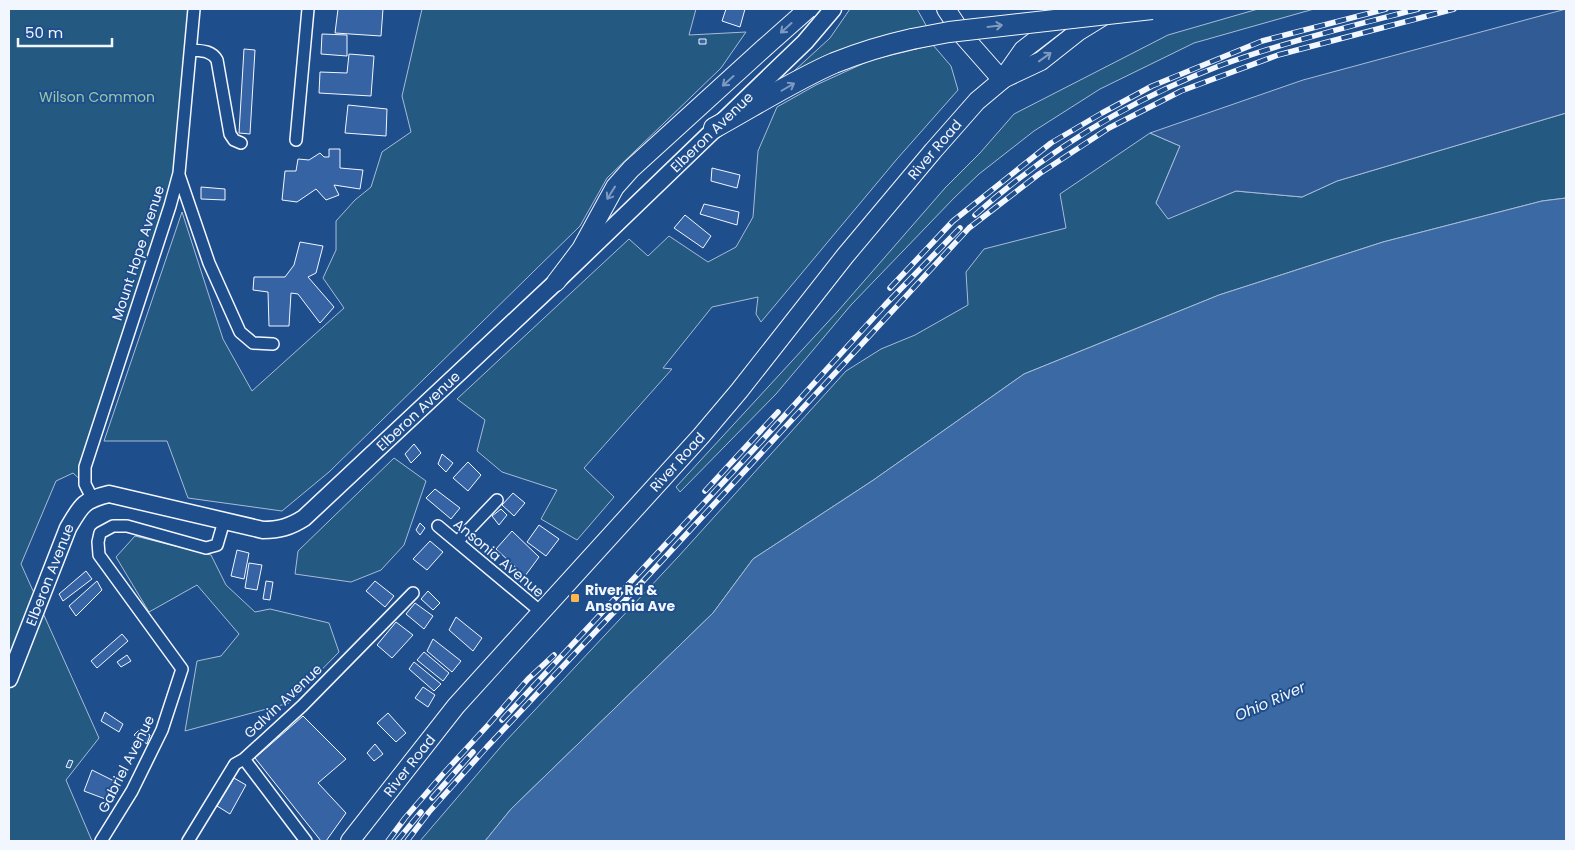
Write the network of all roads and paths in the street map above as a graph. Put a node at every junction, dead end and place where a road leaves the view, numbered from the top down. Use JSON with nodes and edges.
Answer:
{"nodes":[{"id":1,"x":194,"y":9,"type":"edge"},
{"id":2,"x":308,"y":9,"type":"edge"},
{"id":3,"x":800,"y":9,"type":"edge"},
{"id":4,"x":808,"y":9,"type":"edge"},
{"id":5,"x":833,"y":9,"type":"edge"},
{"id":6,"x":946,"y":9,"type":"edge"},
{"id":7,"x":1078,"y":9,"type":"edge"},
{"id":8,"x":1114,"y":9,"type":"edge"},
{"id":9,"x":1152,"y":9,"type":"edge"},
{"id":10,"x":814,"y":30,"type":"junction"},
{"id":11,"x":190,"y":50,"type":"junction"},
{"id":12,"x":1002,"y":80,"type":"junction"},
{"id":13,"x":714,"y":128,"type":"junction"},
{"id":14,"x":296,"y":140,"type":"dead end"},
{"id":15,"x":241,"y":143,"type":"dead end"},
{"id":16,"x":178,"y":173,"type":"junction"},
{"id":17,"x":556,"y":282,"type":"junction"},
{"id":18,"x":273,"y":344,"type":"dead end"},
{"id":19,"x":92,"y":498,"type":"junction"},
{"id":20,"x":497,"y":500,"type":"dead end"},
{"id":21,"x":224,"y":521,"type":"junction"},
{"id":22,"x":438,"y":526,"type":"dead end"},
{"id":23,"x":458,"y":541,"type":"junction"},
{"id":24,"x":413,"y":593,"type":"dead end"},
{"id":25,"x":541,"y":612,"type":"junction"},
{"id":26,"x":9,"y":679,"type":"edge"},
{"id":27,"x":244,"y":759,"type":"junction"},
{"id":28,"x":102,"y":841,"type":"edge"},
{"id":29,"x":188,"y":841,"type":"edge"},
{"id":30,"x":306,"y":841,"type":"edge"},
{"id":31,"x":350,"y":841,"type":"edge"}],
"edges":[{"from":1,"to":11,"type":"street","name":"Mount Hope Avenue"},
{"from":2,"to":14,"type":"street"},
{"from":3,"to":10,"type":"street"},
{"from":4,"to":17,"type":"main road","one_way":true,"bridge":true},
{"from":5,"to":10,"type":"street","name":"Elberon Avenue"},
{"from":6,"to":12,"type":"main road"},
{"from":7,"to":12,"type":"main road","name":"River Road"},
{"from":12,"to":8,"type":"main road","name":"River Road","one_way":true},
{"from":13,"to":9,"type":"highway","one_way":true,"bridge":true},
{"from":10,"to":13,"type":"street","name":"Elberon Avenue"},
{"from":11,"to":15,"type":"street"},
{"from":11,"to":16,"type":"street","name":"Mount Hope Avenue"},
{"from":12,"to":25,"type":"main road","name":"River Road"},
{"from":13,"to":17,"type":"street","name":"Elberon Avenue"},
{"from":16,"to":18,"type":"street"},
{"from":16,"to":19,"type":"street","name":"Mount Hope Avenue"},
{"from":17,"to":21,"type":"street","name":"Elberon Avenue"},
{"from":19,"to":21,"type":"street","name":"Elberon Avenue"},
{"from":19,"to":26,"type":"street","name":"Elberon Avenue"},
{"from":20,"to":23,"type":"street"},
{"from":21,"to":28,"type":"street","name":"Gabriel Avenue"},
{"from":22,"to":23,"type":"street","name":"Ansonia Avenue"},
{"from":23,"to":25,"type":"street","name":"Ansonia Avenue"},
{"from":24,"to":27,"type":"street","name":"Galvin Avenue"},
{"from":25,"to":31,"type":"main road","name":"River Road"},
{"from":27,"to":29,"type":"street","name":"Galvin Avenue"},
{"from":27,"to":30,"type":"street"}]}
